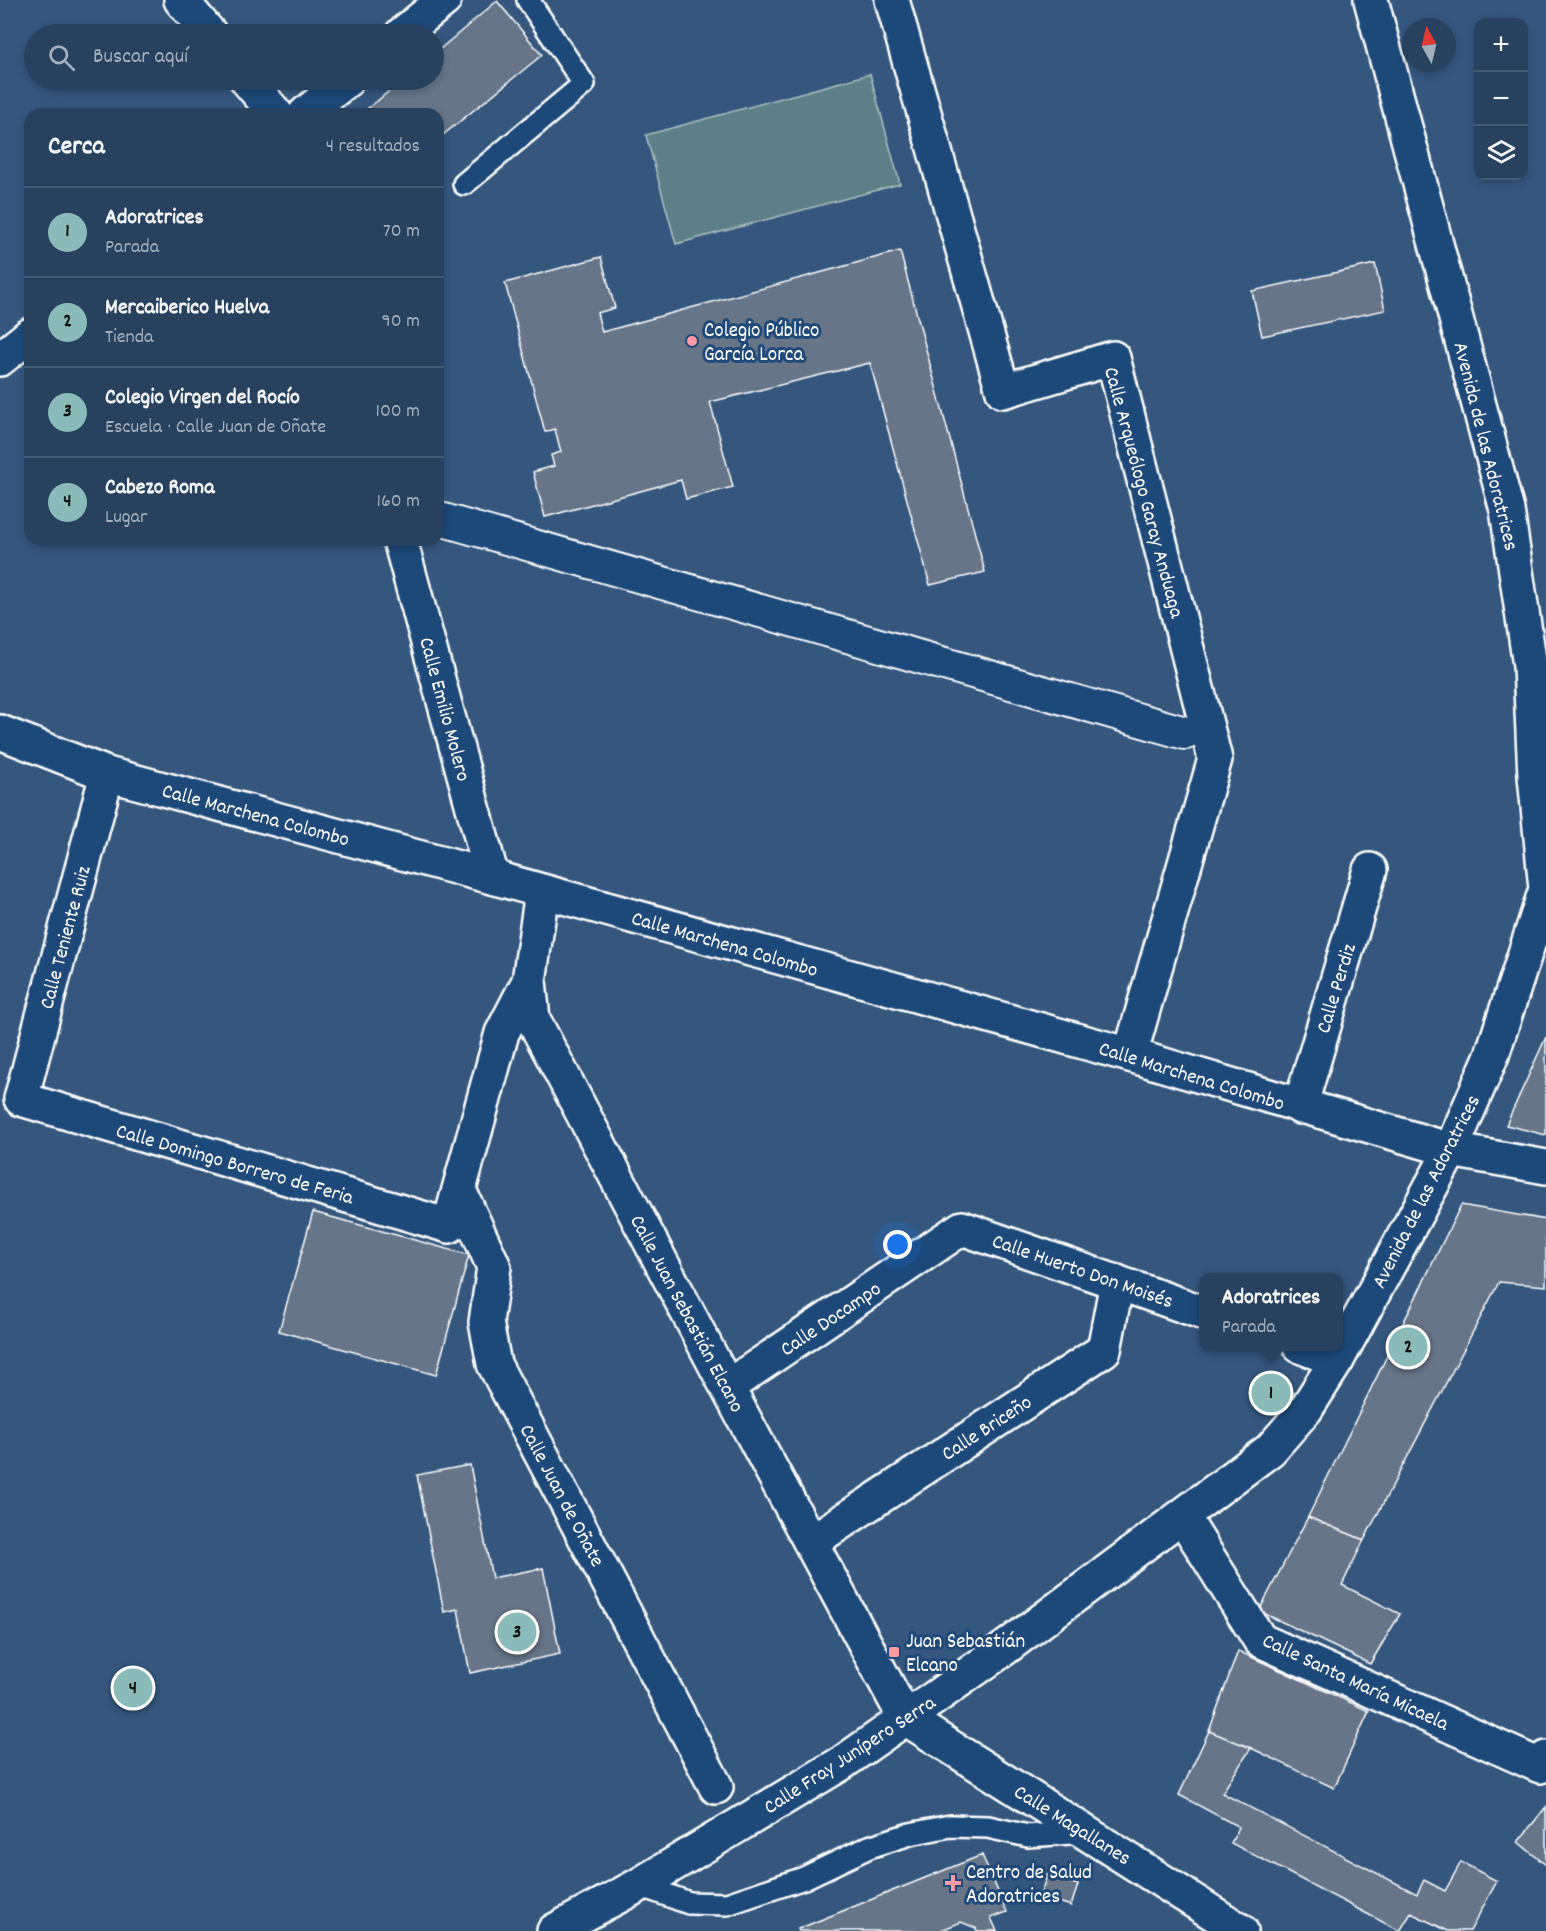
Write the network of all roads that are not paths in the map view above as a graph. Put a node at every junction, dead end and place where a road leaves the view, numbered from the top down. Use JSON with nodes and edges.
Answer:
{"nodes":[{"id":1,"x":181,"y":0,"type":"edge"},
{"id":2,"x":444,"y":0,"type":"edge"},
{"id":3,"x":528,"y":0,"type":"edge"},
{"id":4,"x":892,"y":0,"type":"edge"},
{"id":5,"x":1371,"y":0,"type":"edge"},
{"id":6,"x":201,"y":24,"type":"edge"},
{"id":7,"x":414,"y":24,"type":"edge"},
{"id":8,"x":256,"y":90,"type":"edge"},
{"id":9,"x":335,"y":90,"type":"edge"},
{"id":10,"x":271,"y":108,"type":"edge"},
{"id":11,"x":312,"y":108,"type":"edge"},
{"id":12,"x":464,"y":183,"type":"dead end"},
{"id":13,"x":24,"y":340,"type":"edge"},
{"id":14,"x":0,"y":359,"type":"edge"},
{"id":15,"x":444,"y":520,"type":"edge"},
{"id":16,"x":402,"y":546,"type":"edge"},
{"id":17,"x":1538,"y":666,"type":"edge"},
{"id":18,"x":0,"y":732,"type":"edge"},
{"id":19,"x":1185,"y":733,"type":"dead end"},
{"id":20,"x":107,"y":774,"type":"junction"},
{"id":21,"x":1370,"y":870,"type":"dead end"},
{"id":22,"x":492,"y":877,"type":"junction"},
{"id":23,"x":1546,"y":889,"type":"edge"},
{"id":24,"x":542,"y":892,"type":"junction"},
{"id":25,"x":529,"y":981,"type":"junction"},
{"id":26,"x":1130,"y":1055,"type":"junction"},
{"id":27,"x":21,"y":1100,"type":"joint"},
{"id":28,"x":1300,"y":1107,"type":"junction"},
{"id":29,"x":1451,"y":1150,"type":"junction"},
{"id":30,"x":1546,"y":1167,"type":"edge"},
{"id":31,"x":459,"y":1190,"type":"junction"},
{"id":32,"x":962,"y":1228,"type":"joint"},
{"id":33,"x":1117,"y":1282,"type":"junction"},
{"id":34,"x":1199,"y":1311,"type":"edge"},
{"id":35,"x":1343,"y":1349,"type":"edge"},
{"id":36,"x":1311,"y":1351,"type":"edge"},
{"id":37,"x":1342,"y":1351,"type":"edge"},
{"id":38,"x":1337,"y":1360,"type":"junction"},
{"id":39,"x":727,"y":1387,"type":"junction"},
{"id":40,"x":1183,"y":1517,"type":"junction"},
{"id":41,"x":811,"y":1542,"type":"junction"},
{"id":42,"x":905,"y":1718,"type":"junction"},
{"id":43,"x":1546,"y":1758,"type":"edge"},
{"id":44,"x":716,"y":1787,"type":"dead end"},
{"id":45,"x":1085,"y":1832,"type":"junction"},
{"id":46,"x":639,"y":1885,"type":"junction"},
{"id":47,"x":554,"y":1931,"type":"edge"},
{"id":48,"x":1241,"y":1931,"type":"edge"}],
"edges":[{"from":1,"to":6,"type":"street"},
{"from":2,"to":7,"type":"street"},
{"from":3,"to":12,"type":"lane"},
{"from":4,"to":26,"type":"street","name":"Calle Arqueólogo Garay Anduaga"},
{"from":5,"to":17,"type":"street","name":"Avenida de las Adoratrices"},
{"from":8,"to":10,"type":"street"},
{"from":9,"to":11,"type":"street"},
{"from":13,"to":14,"type":"street"},
{"from":15,"to":19,"type":"street"},
{"from":16,"to":22,"type":"street","name":"Calle Emilio Molero"},
{"from":17,"to":23,"type":"street","name":"Avenida de las Adoratrices"},
{"from":18,"to":20,"type":"street","name":"Calle Marchena Colombo"},
{"from":20,"to":22,"type":"street","name":"Calle Marchena Colombo"},
{"from":20,"to":27,"type":"street","name":"Calle Teniente Ruiz"},
{"from":21,"to":28,"type":"street","name":"Calle Perdiz"},
{"from":22,"to":24,"type":"street","name":"Calle Marchena Colombo"},
{"from":23,"to":29,"type":"street","name":"Avenida de las Adoratrices"},
{"from":24,"to":25,"type":"street","name":"Calle Juan Sebastián Elcano"},
{"from":24,"to":26,"type":"street","name":"Calle Marchena Colombo"},
{"from":25,"to":31,"type":"street"},
{"from":25,"to":39,"type":"street","name":"Calle Juan Sebastián Elcano"},
{"from":26,"to":28,"type":"street","name":"Calle Marchena Colombo"},
{"from":27,"to":31,"type":"street","name":"Calle Domingo Borrero de Feria"},
{"from":28,"to":29,"type":"street","name":"Calle Marchena Colombo"},
{"from":29,"to":30,"type":"street","name":"Calle Marchena Colombo"},
{"from":29,"to":35,"type":"street","name":"Avenida de las Adoratrices"},
{"from":31,"to":44,"type":"street","name":"Calle Juan de Oñate"},
{"from":32,"to":33,"type":"street","name":"Calle Huerto Don Moisés"},
{"from":32,"to":39,"type":"street","name":"Calle Docampo"},
{"from":33,"to":34,"type":"street","name":"Calle Huerto Don Moisés"},
{"from":33,"to":41,"type":"street","name":"Calle Briceño"},
{"from":36,"to":38,"type":"street"},
{"from":37,"to":38,"type":"street","name":"Avenida de las Adoratrices"},
{"from":38,"to":40,"type":"street","name":"Calle Fray Junípero Serra"},
{"from":39,"to":41,"type":"street","name":"Calle Juan Sebastián Elcano"},
{"from":40,"to":42,"type":"street","name":"Calle Fray Junípero Serra"},
{"from":40,"to":43,"type":"street","name":"Calle Santa María Micaela"},
{"from":41,"to":42,"type":"street","name":"Calle Juan Sebastián Elcano"},
{"from":42,"to":45,"type":"street","name":"Calle Magallanes"},
{"from":42,"to":46,"type":"street","name":"Calle Fray Junípero Serra"},
{"from":45,"to":46,"type":"lane"},
{"from":45,"to":48,"type":"street","name":"Calle Magallanes"},
{"from":46,"to":47,"type":"street","name":"Calle Fray Junípero Serra"}]}
